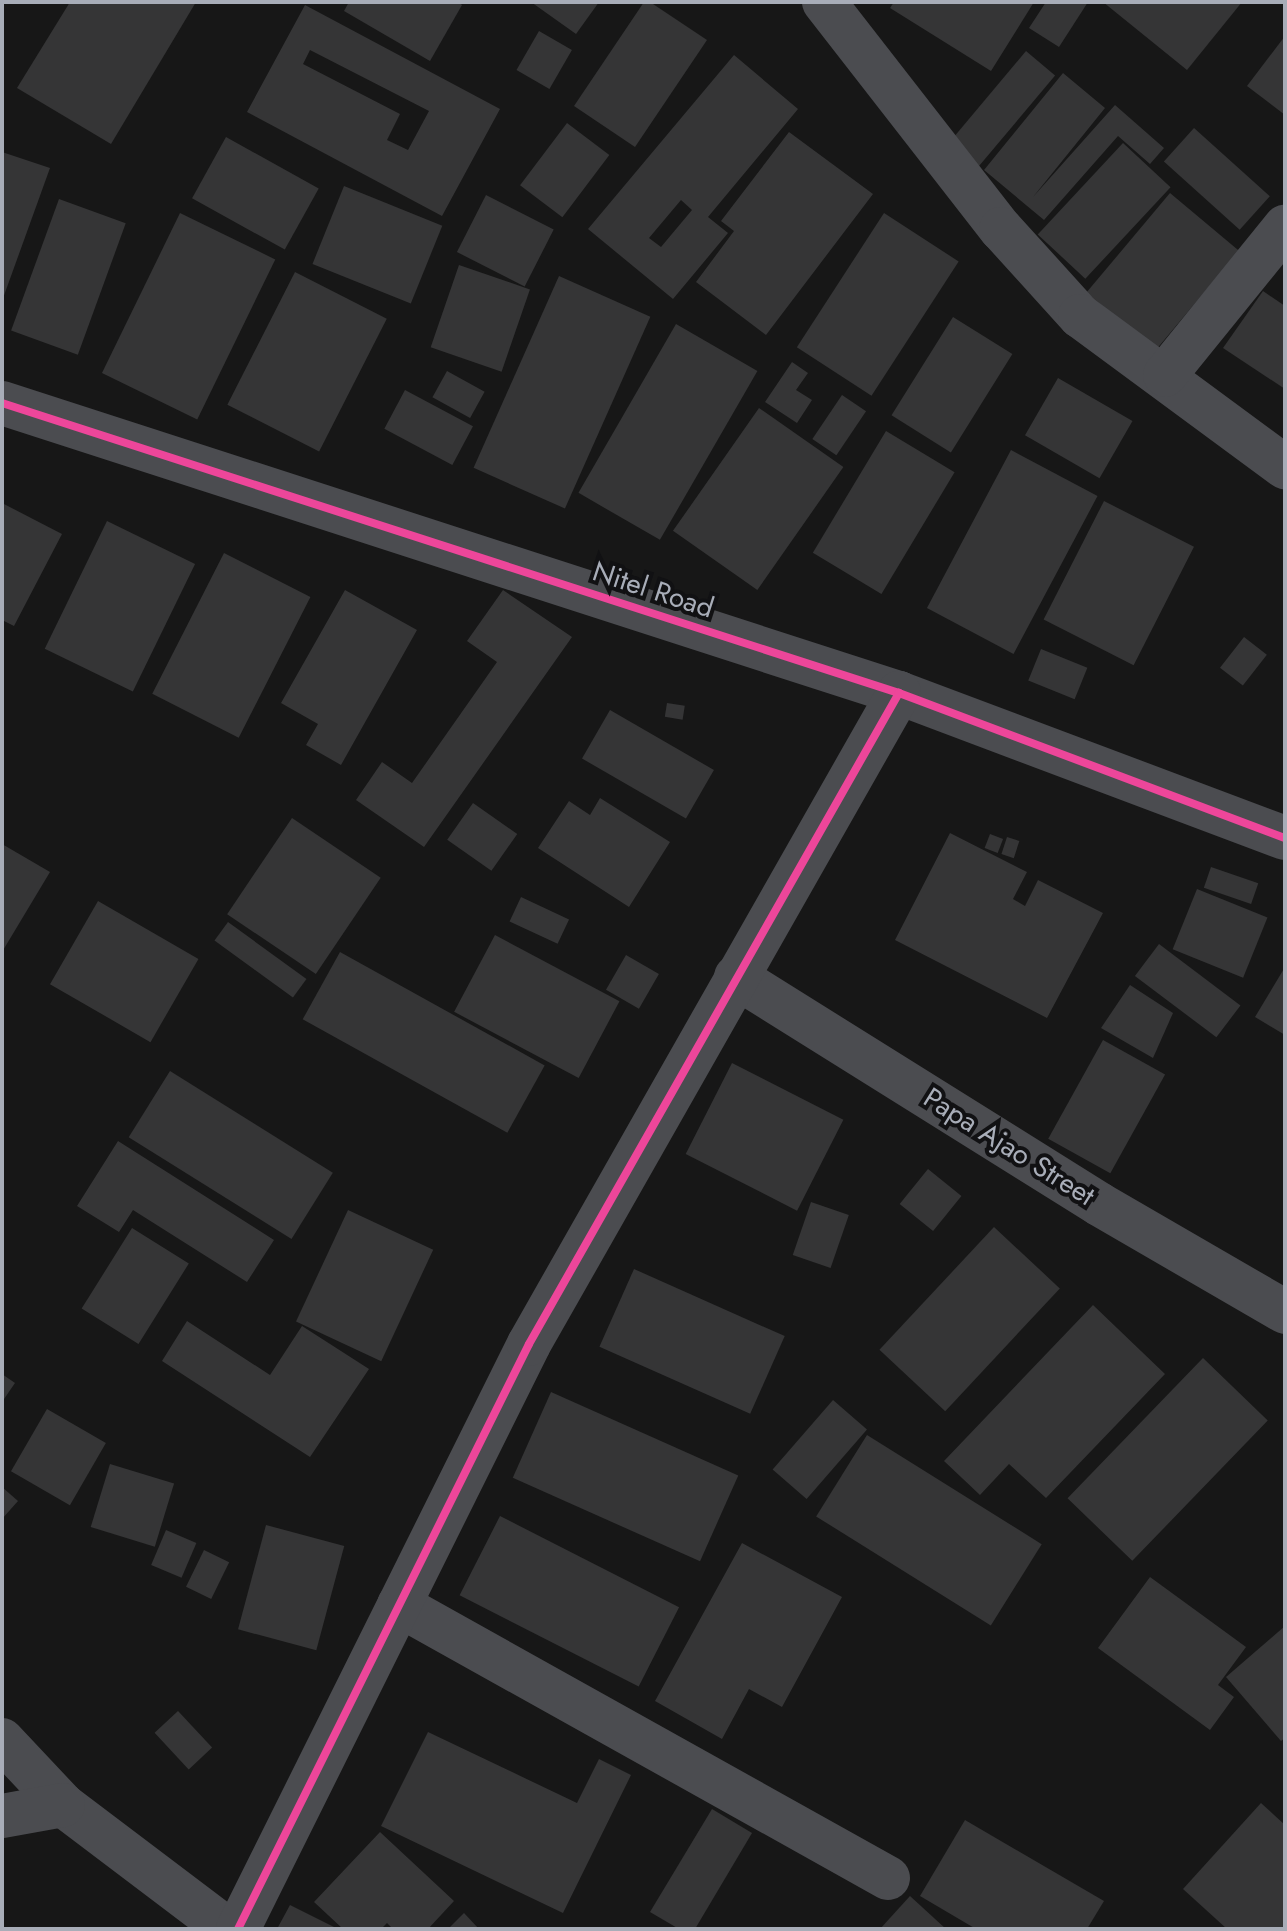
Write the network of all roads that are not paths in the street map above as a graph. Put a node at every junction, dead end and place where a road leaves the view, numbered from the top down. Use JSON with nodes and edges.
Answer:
{"nodes":[{"id":1,"x":824,"y":2,"type":"edge"},
{"id":2,"x":1285,"y":227,"type":"edge"},
{"id":3,"x":1165,"y":375,"type":"junction"},
{"id":4,"x":2,"y":403,"type":"edge"},
{"id":5,"x":1285,"y":467,"type":"edge"},
{"id":6,"x":899,"y":693,"type":"junction"},
{"id":7,"x":1285,"y":838,"type":"edge"},
{"id":8,"x":736,"y":977,"type":"junction"},
{"id":9,"x":1285,"y":1312,"type":"edge"},
{"id":10,"x":399,"y":1605,"type":"junction"},
{"id":11,"x":2,"y":1740,"type":"edge"},
{"id":12,"x":63,"y":1805,"type":"junction"},
{"id":13,"x":2,"y":1816,"type":"edge"},
{"id":14,"x":888,"y":1878,"type":"dead end"},
{"id":15,"x":227,"y":1929,"type":"edge"},
{"id":16,"x":238,"y":1929,"type":"edge"}],
"edges":[{"from":1,"to":3,"type":"street"},
{"from":2,"to":3,"type":"street"},
{"from":3,"to":5,"type":"street"},
{"from":4,"to":6,"type":"street","name":"Nitel Road"},
{"from":6,"to":7,"type":"street","name":"Nitel Road"},
{"from":6,"to":8,"type":"street"},
{"from":8,"to":9,"type":"street","name":"Papa Ajao Street"},
{"from":8,"to":10,"type":"street"},
{"from":10,"to":14,"type":"street"},
{"from":10,"to":16,"type":"street"},
{"from":11,"to":12,"type":"street"},
{"from":12,"to":13,"type":"street"},
{"from":12,"to":15,"type":"street"}]}
